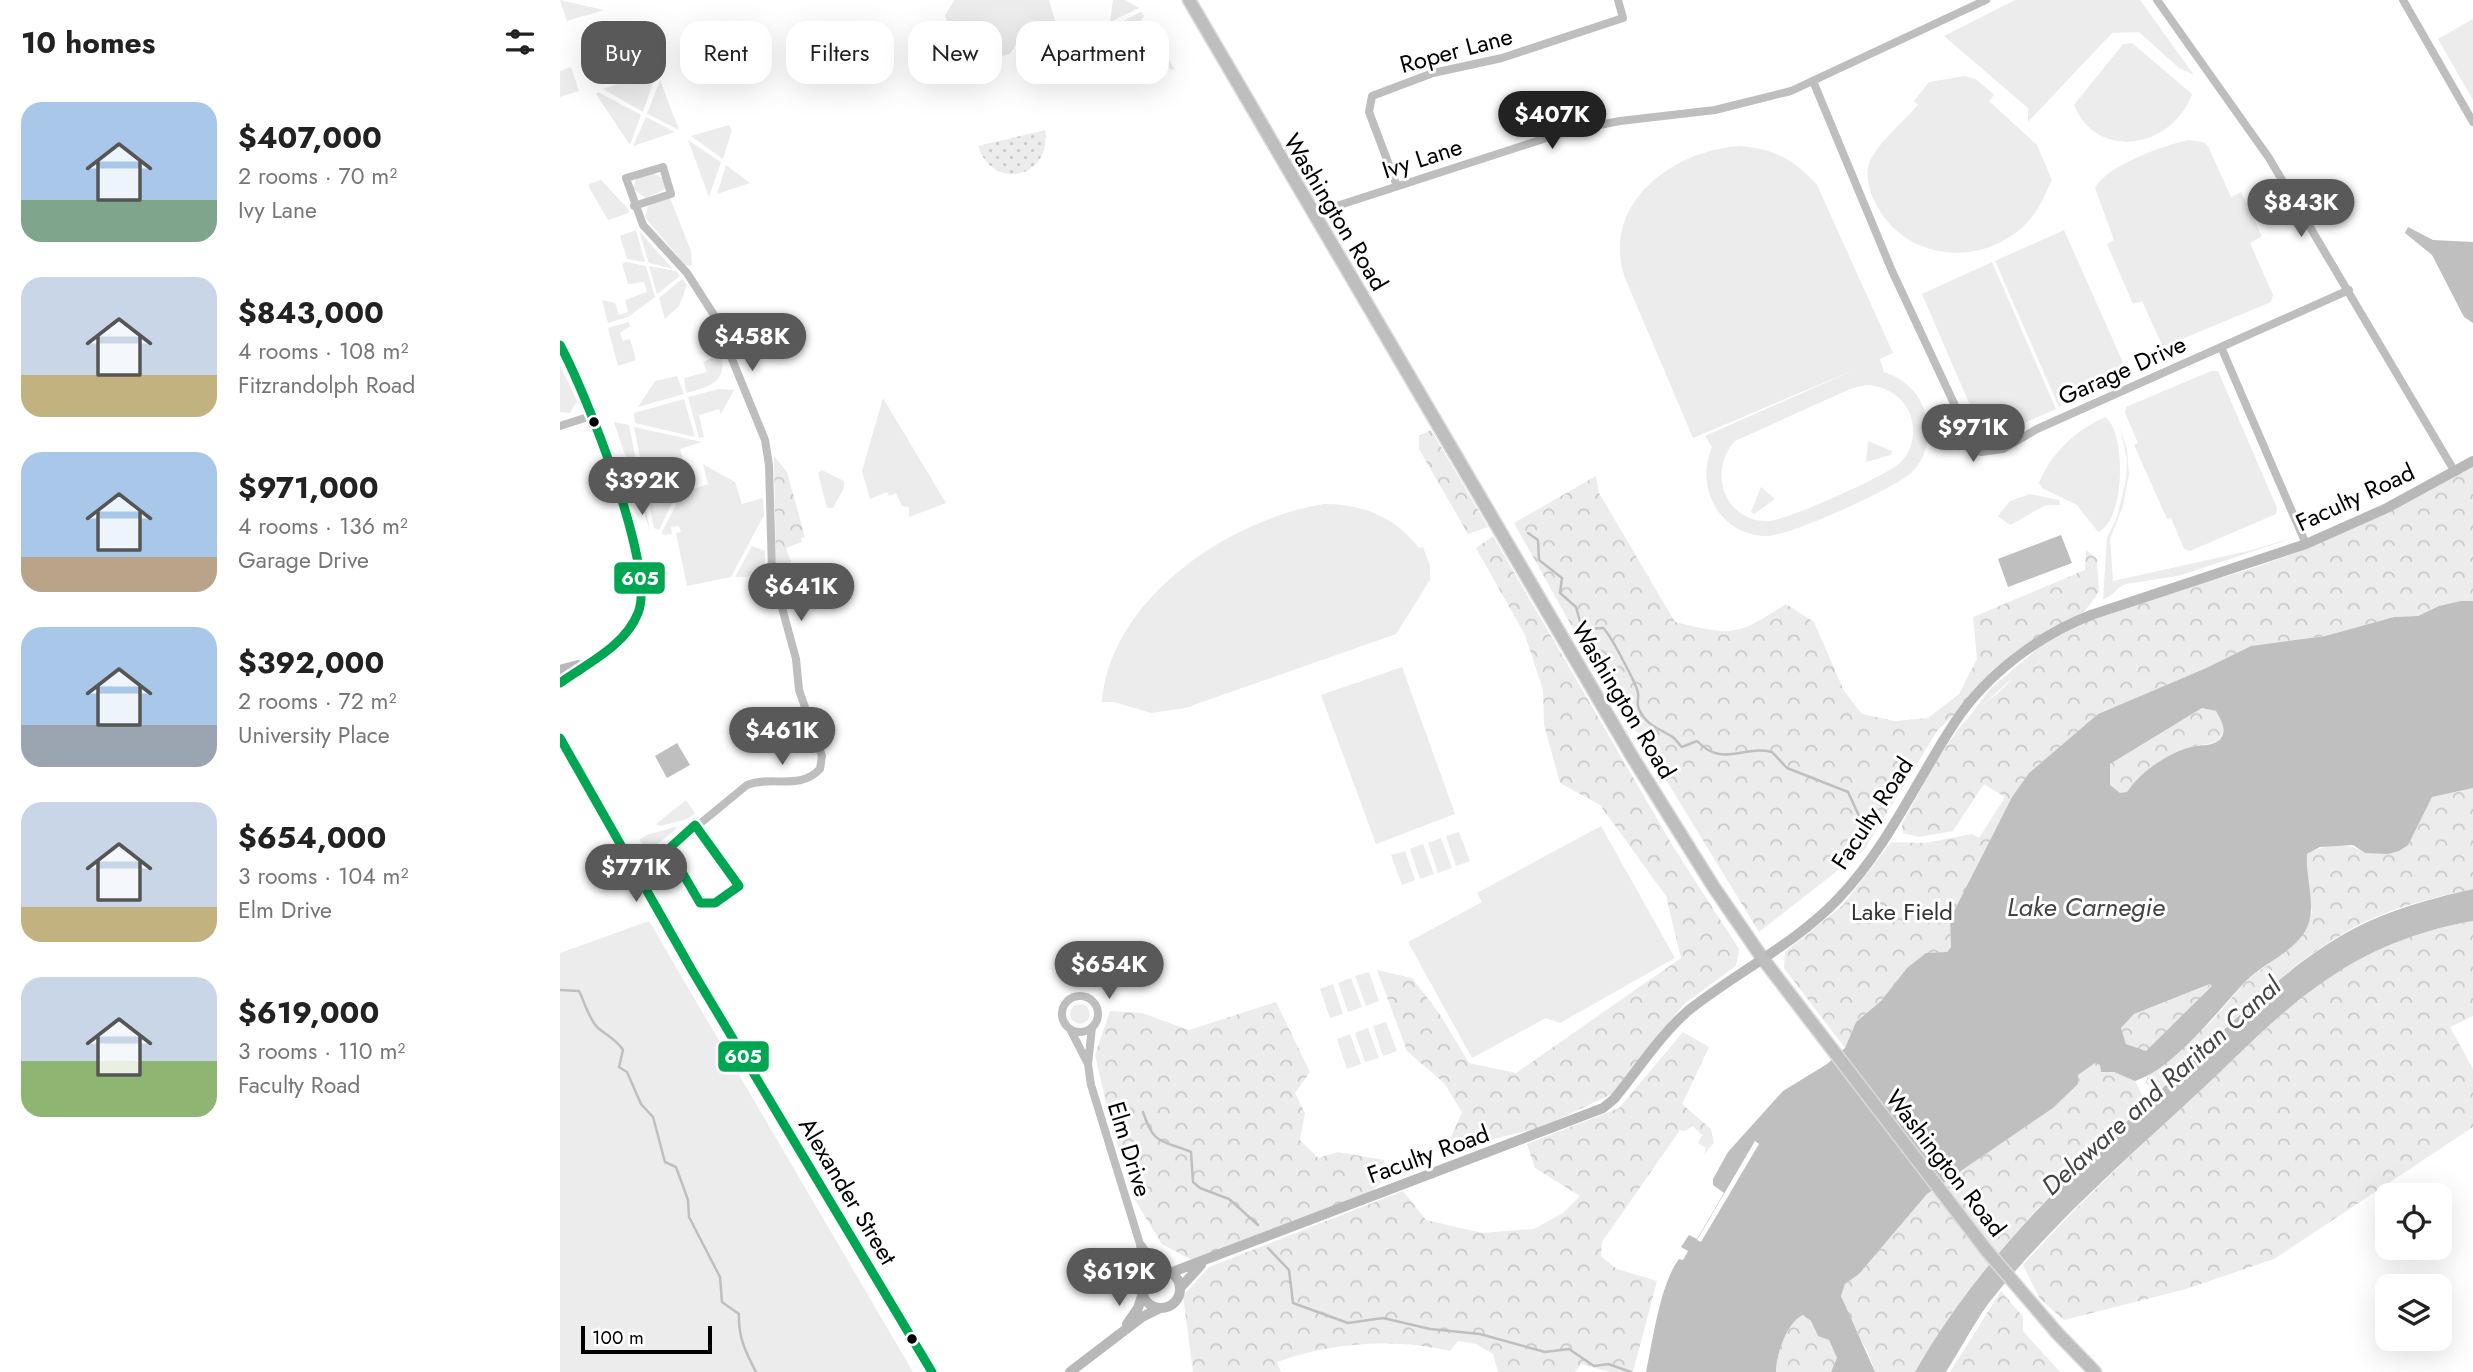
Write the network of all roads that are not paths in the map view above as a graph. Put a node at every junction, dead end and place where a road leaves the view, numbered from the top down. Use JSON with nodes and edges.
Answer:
{"nodes":[{"id":1,"x":1189,"y":0,"type":"edge"},
{"id":2,"x":1618,"y":0,"type":"edge"},
{"id":3,"x":1986,"y":0,"type":"edge"},
{"id":4,"x":2157,"y":0,"type":"edge"},
{"id":5,"x":2403,"y":0,"type":"edge"},
{"id":6,"x":1813,"y":81,"type":"junction"},
{"id":7,"x":2473,"y":122,"type":"edge"},
{"id":8,"x":1397,"y":186,"type":"junction"},
{"id":9,"x":634,"y":206,"type":"junction"},
{"id":10,"x":1312,"y":214,"type":"junction"},
{"id":11,"x":2349,"y":290,"type":"junction"},
{"id":12,"x":560,"y":345,"type":"edge"},
{"id":13,"x":2221,"y":347,"type":"junction"},
{"id":14,"x":592,"y":416,"type":"junction"},
{"id":15,"x":560,"y":426,"type":"edge"},
{"id":16,"x":2473,"y":461,"type":"edge"},
{"id":17,"x":2455,"y":472,"type":"junction"},
{"id":18,"x":2306,"y":544,"type":"junction"},
{"id":19,"x":584,"y":664,"type":"junction"},
{"id":20,"x":560,"y":670,"type":"edge"},
{"id":21,"x":560,"y":683,"type":"edge"},
{"id":22,"x":560,"y":739,"type":"edge"},
{"id":23,"x":636,"y":872,"type":"junction"},
{"id":24,"x":1763,"y":959,"type":"junction"},
{"id":25,"x":1093,"y":1027,"type":"junction"},
{"id":26,"x":1070,"y":1029,"type":"junction"},
{"id":27,"x":1088,"y":1063,"type":"junction"},
{"id":28,"x":1140,"y":1244,"type":"junction"},
{"id":29,"x":1203,"y":1263,"type":"junction"},
{"id":30,"x":1158,"y":1271,"type":"junction"},
{"id":31,"x":1170,"y":1273,"type":"junction"},
{"id":32,"x":1145,"y":1279,"type":"junction"},
{"id":33,"x":1180,"y":1288,"type":"junction"},
{"id":34,"x":1143,"y":1293,"type":"junction"},
{"id":35,"x":1160,"y":1308,"type":"junction"},
{"id":36,"x":1119,"y":1334,"type":"junction"},
{"id":37,"x":932,"y":1372,"type":"edge"},
{"id":38,"x":1070,"y":1372,"type":"edge"},
{"id":39,"x":2095,"y":1372,"type":"edge"}],
"edges":[{"from":1,"to":10,"type":"main road","name":"Washington Road"},
{"from":2,"to":8,"type":"street","name":"Roper Lane"},
{"from":3,"to":6,"type":"street","name":"Ivy Lane"},
{"from":4,"to":11,"type":"street"},
{"from":5,"to":7,"type":"street"},
{"from":6,"to":8,"type":"street","name":"Ivy Lane"},
{"from":6,"to":13,"type":"street","name":"Garage Drive"},
{"from":8,"to":10,"type":"street","name":"Ivy Lane"},
{"from":9,"to":9,"type":"street"},
{"from":9,"to":23,"type":"street"},
{"from":10,"to":24,"type":"main road","name":"Washington Road"},
{"from":11,"to":13,"type":"street","name":"Garage Drive"},
{"from":11,"to":17,"type":"street"},
{"from":12,"to":14,"type":"street"},
{"from":13,"to":18,"type":"street"},
{"from":14,"to":15,"type":"street"},
{"from":14,"to":19,"type":"street"},
{"from":16,"to":17,"type":"street","name":"Faculty Road"},
{"from":17,"to":18,"type":"street","name":"Faculty Road"},
{"from":18,"to":24,"type":"street","name":"Faculty Road"},
{"from":19,"to":20,"type":"street"},
{"from":19,"to":21,"type":"street"},
{"from":22,"to":23,"type":"street","name":"Alexander Street"},
{"from":23,"to":37,"type":"street","name":"Alexander Street"},
{"from":24,"to":29,"type":"street","name":"Faculty Road"},
{"from":24,"to":39,"type":"main road","name":"Washington Road"},
{"from":25,"to":26,"type":"street"},
{"from":25,"to":26,"type":"street"},
{"from":25,"to":27,"type":"street","name":"Elm Drive"},
{"from":26,"to":27,"type":"street","name":"Elm Drive"},
{"from":27,"to":28,"type":"street","name":"Elm Drive"},
{"from":28,"to":30,"type":"street","name":"Elm Drive"},
{"from":28,"to":32,"type":"street","name":"Elm Drive"},
{"from":29,"to":31,"type":"street","name":"Faculty Road"},
{"from":29,"to":33,"type":"street","name":"Faculty Road"},
{"from":30,"to":31,"type":"street"},
{"from":30,"to":32,"type":"street"},
{"from":31,"to":33,"type":"street"},
{"from":32,"to":34,"type":"street"},
{"from":33,"to":35,"type":"street"},
{"from":34,"to":35,"type":"street"},
{"from":34,"to":36,"type":"street"},
{"from":35,"to":36,"type":"street"},
{"from":36,"to":38,"type":"street"}]}
